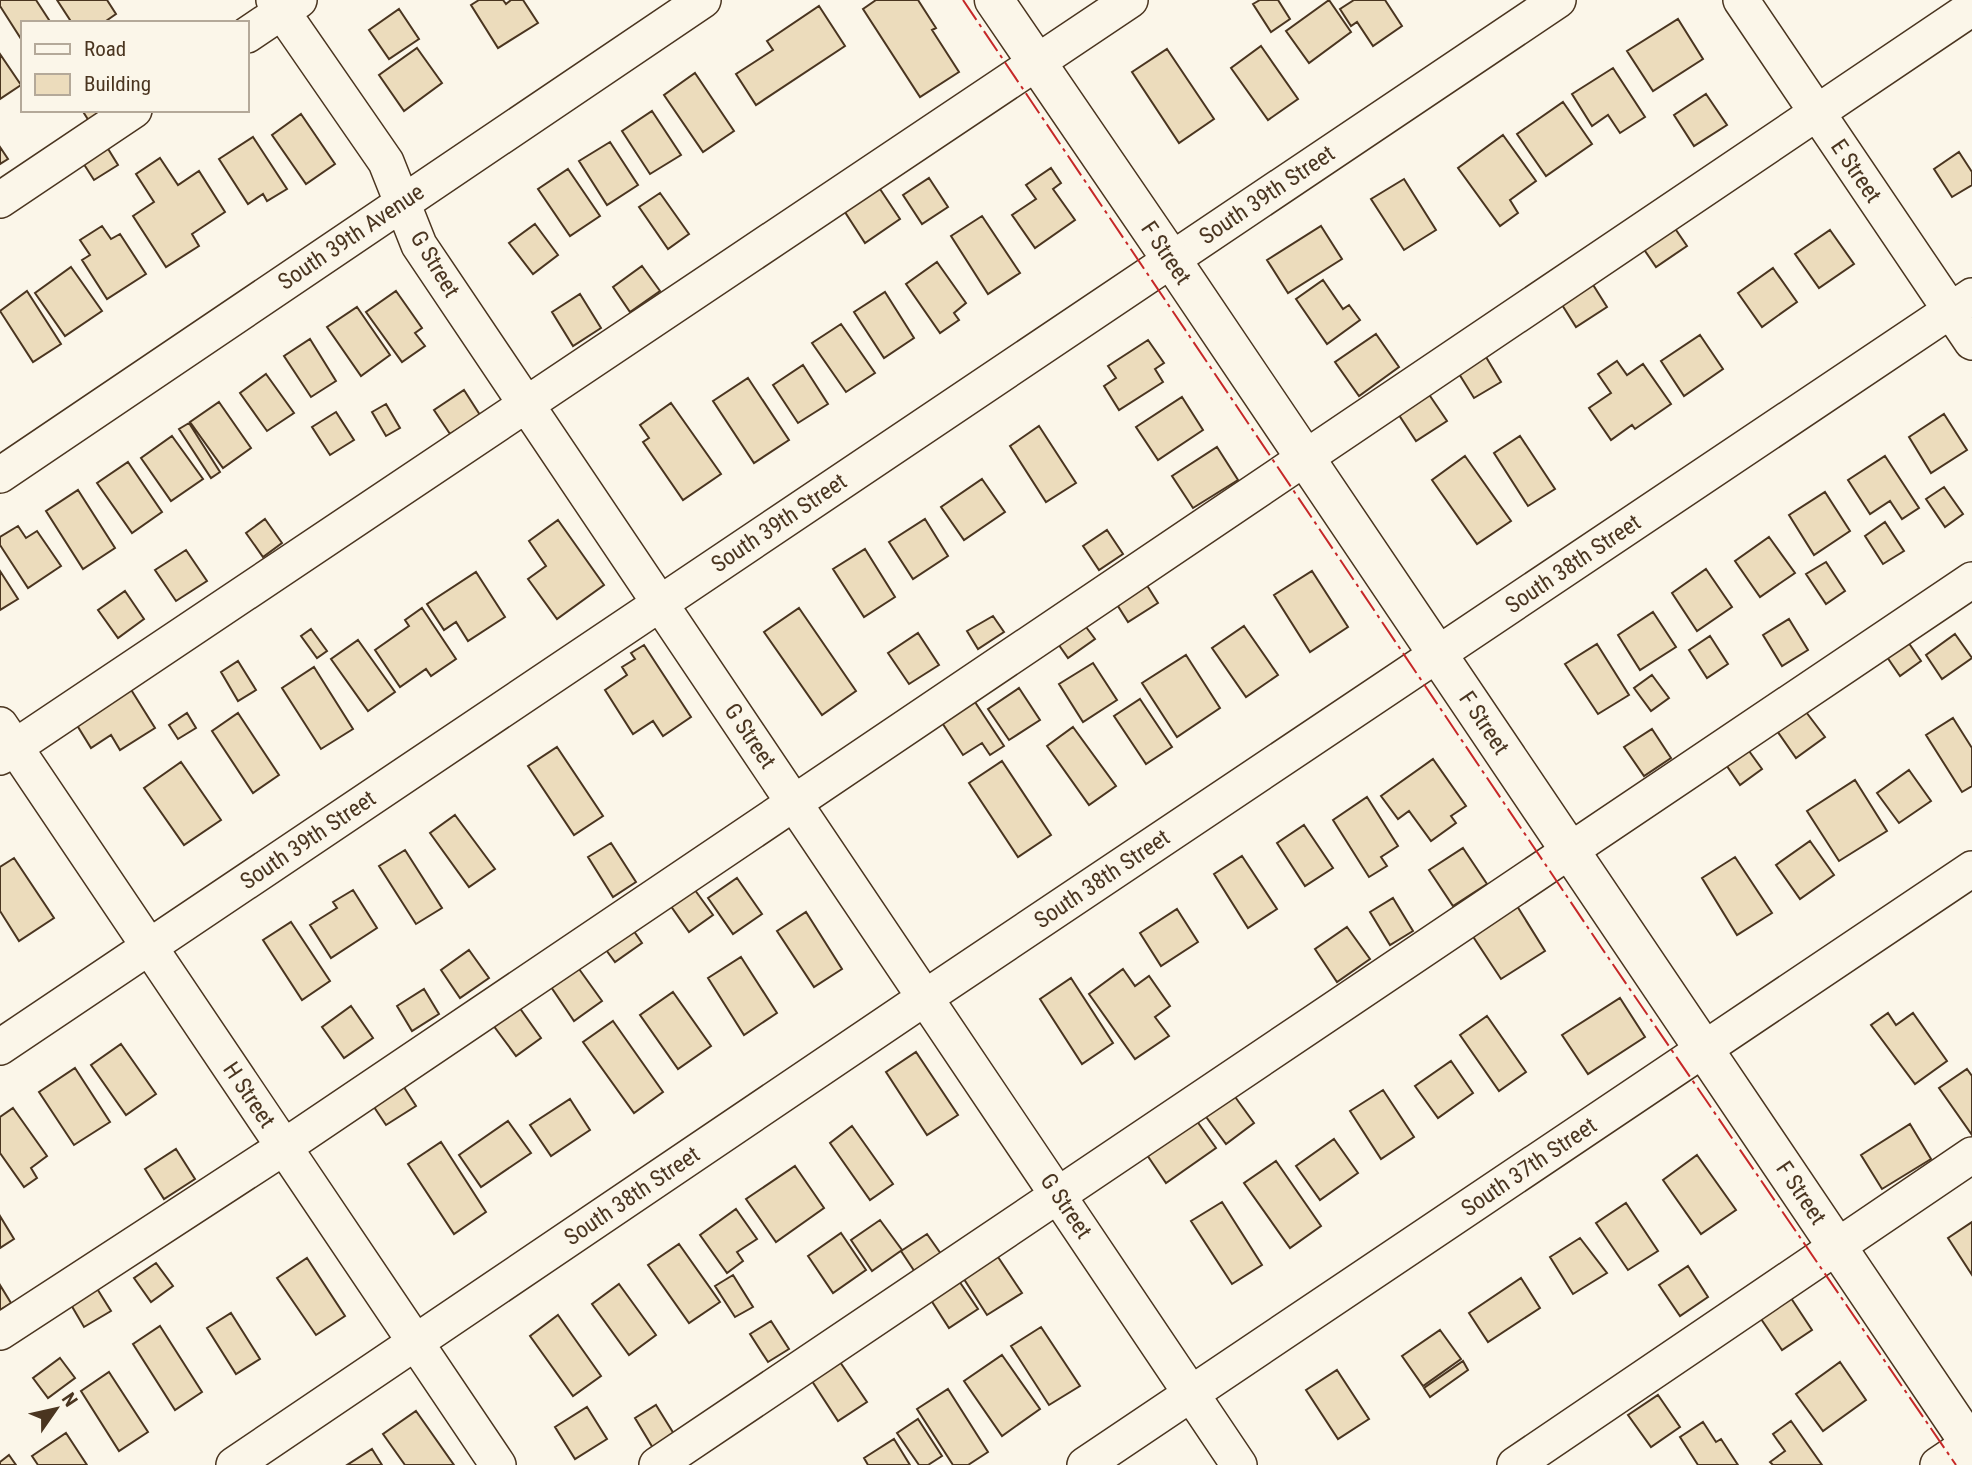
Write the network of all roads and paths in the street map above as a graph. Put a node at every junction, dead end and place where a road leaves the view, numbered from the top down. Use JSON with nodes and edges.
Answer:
{"nodes":[{"id":1,"x":703,"y":0,"type":"edge"},
{"id":2,"x":994,"y":0,"type":"edge"},
{"id":3,"x":1130,"y":0,"type":"edge"},
{"id":4,"x":1558,"y":0,"type":"edge"},
{"id":5,"x":1741,"y":0,"type":"edge"},
{"id":6,"x":285,"y":4,"type":"edge"},
{"id":7,"x":1972,"y":8,"type":"edge"},
{"id":8,"x":248,"y":34,"type":"edge"},
{"id":9,"x":1036,"y":64,"type":"junction"},
{"id":10,"x":1816,"y":111,"type":"junction"},
{"id":11,"x":131,"y":112,"type":"edge"},
{"id":12,"x":0,"y":200,"type":"edge"},
{"id":13,"x":402,"y":202,"type":"junction"},
{"id":14,"x":1171,"y":259,"type":"junction"},
{"id":15,"x":1961,"y":304,"type":"edge"},
{"id":16,"x":1972,"y":342,"type":"edge"},
{"id":17,"x":527,"y":405,"type":"junction"},
{"id":18,"x":1304,"y":456,"type":"junction"},
{"id":19,"x":0,"y":475,"type":"edge"},
{"id":20,"x":1972,"y":580,"type":"edge"},
{"id":21,"x":660,"y":603,"type":"junction"},
{"id":22,"x":1438,"y":655,"type":"junction"},
{"id":23,"x":5,"y":743,"type":"edge"},
{"id":24,"x":795,"y":802,"type":"junction"},
{"id":25,"x":1571,"y":852,"type":"junction"},
{"id":26,"x":1972,"y":869,"type":"edge"},
{"id":27,"x":149,"y":947,"type":"junction"},
{"id":28,"x":926,"y":997,"type":"junction"},
{"id":29,"x":0,"y":1047,"type":"edge"},
{"id":30,"x":1704,"y":1049,"type":"junction"},
{"id":31,"x":284,"y":1147,"type":"junction"},
{"id":32,"x":1972,"y":1155,"type":"edge"},
{"id":33,"x":1058,"y":1193,"type":"junction"},
{"id":34,"x":1837,"y":1246,"type":"junction"},
{"id":35,"x":0,"y":1332,"type":"edge"},
{"id":36,"x":415,"y":1342,"type":"junction"},
{"id":37,"x":1192,"y":1393,"type":"junction"},
{"id":38,"x":1971,"y":1444,"type":"edge"},
{"id":39,"x":234,"y":1465,"type":"edge"},
{"id":40,"x":498,"y":1465,"type":"edge"},
{"id":41,"x":657,"y":1465,"type":"edge"},
{"id":42,"x":1085,"y":1465,"type":"edge"},
{"id":43,"x":1239,"y":1465,"type":"edge"},
{"id":44,"x":1515,"y":1465,"type":"edge"},
{"id":45,"x":1938,"y":1465,"type":"edge"}],
"edges":[{"from":1,"to":13,"type":"street","name":"South 39th Avenue"},
{"from":2,"to":9,"type":"main road","name":"F Street"},
{"from":3,"to":9,"type":"street"},
{"from":4,"to":14,"type":"street","name":"South 39th Street"},
{"from":5,"to":10,"type":"street","name":"E Street"},
{"from":6,"to":8,"type":"street"},
{"from":6,"to":13,"type":"street","name":"G Street"},
{"from":7,"to":10,"type":"street"},
{"from":9,"to":14,"type":"main road","name":"F Street"},
{"from":9,"to":17,"type":"street"},
{"from":10,"to":15,"type":"street","name":"E Street"},
{"from":10,"to":18,"type":"street"},
{"from":11,"to":12,"type":"street"},
{"from":13,"to":17,"type":"street","name":"G Street"},
{"from":13,"to":19,"type":"street","name":"South 39th Avenue"},
{"from":14,"to":18,"type":"main road","name":"F Street"},
{"from":14,"to":21,"type":"street","name":"South 39th Street"},
{"from":15,"to":16,"type":"street","name":"E Street"},
{"from":15,"to":22,"type":"street","name":"South 38th Street"},
{"from":17,"to":21,"type":"street","name":"G Street"},
{"from":17,"to":23,"type":"street"},
{"from":18,"to":22,"type":"main road","name":"F Street"},
{"from":18,"to":24,"type":"street"},
{"from":20,"to":25,"type":"street"},
{"from":21,"to":24,"type":"street","name":"G Street"},
{"from":21,"to":27,"type":"street","name":"South 39th Street"},
{"from":22,"to":25,"type":"main road","name":"F Street"},
{"from":22,"to":28,"type":"street","name":"South 38th Street"},
{"from":23,"to":27,"type":"street","name":"H Street"},
{"from":24,"to":28,"type":"street","name":"G Street"},
{"from":24,"to":31,"type":"street"},
{"from":25,"to":30,"type":"main road","name":"F Street"},
{"from":25,"to":33,"type":"street"},
{"from":26,"to":30,"type":"street","name":"South 37th Street"},
{"from":27,"to":29,"type":"street","name":"South 39th Street"},
{"from":27,"to":31,"type":"street","name":"H Street"},
{"from":28,"to":33,"type":"street","name":"G Street"},
{"from":28,"to":36,"type":"street","name":"South 38th Street"},
{"from":30,"to":34,"type":"main road","name":"F Street"},
{"from":30,"to":37,"type":"street","name":"South 37th Street"},
{"from":31,"to":35,"type":"street"},
{"from":31,"to":36,"type":"street","name":"H Street"},
{"from":32,"to":34,"type":"street"},
{"from":33,"to":37,"type":"street","name":"G Street"},
{"from":33,"to":41,"type":"street"},
{"from":34,"to":38,"type":"main road","name":"F Street"},
{"from":34,"to":44,"type":"street"},
{"from":36,"to":39,"type":"street","name":"South 38th Street"},
{"from":36,"to":40,"type":"street","name":"H Street"},
{"from":37,"to":42,"type":"street","name":"South 37th Street"},
{"from":37,"to":43,"type":"street","name":"G Street"},
{"from":38,"to":45,"type":"street"}]}
